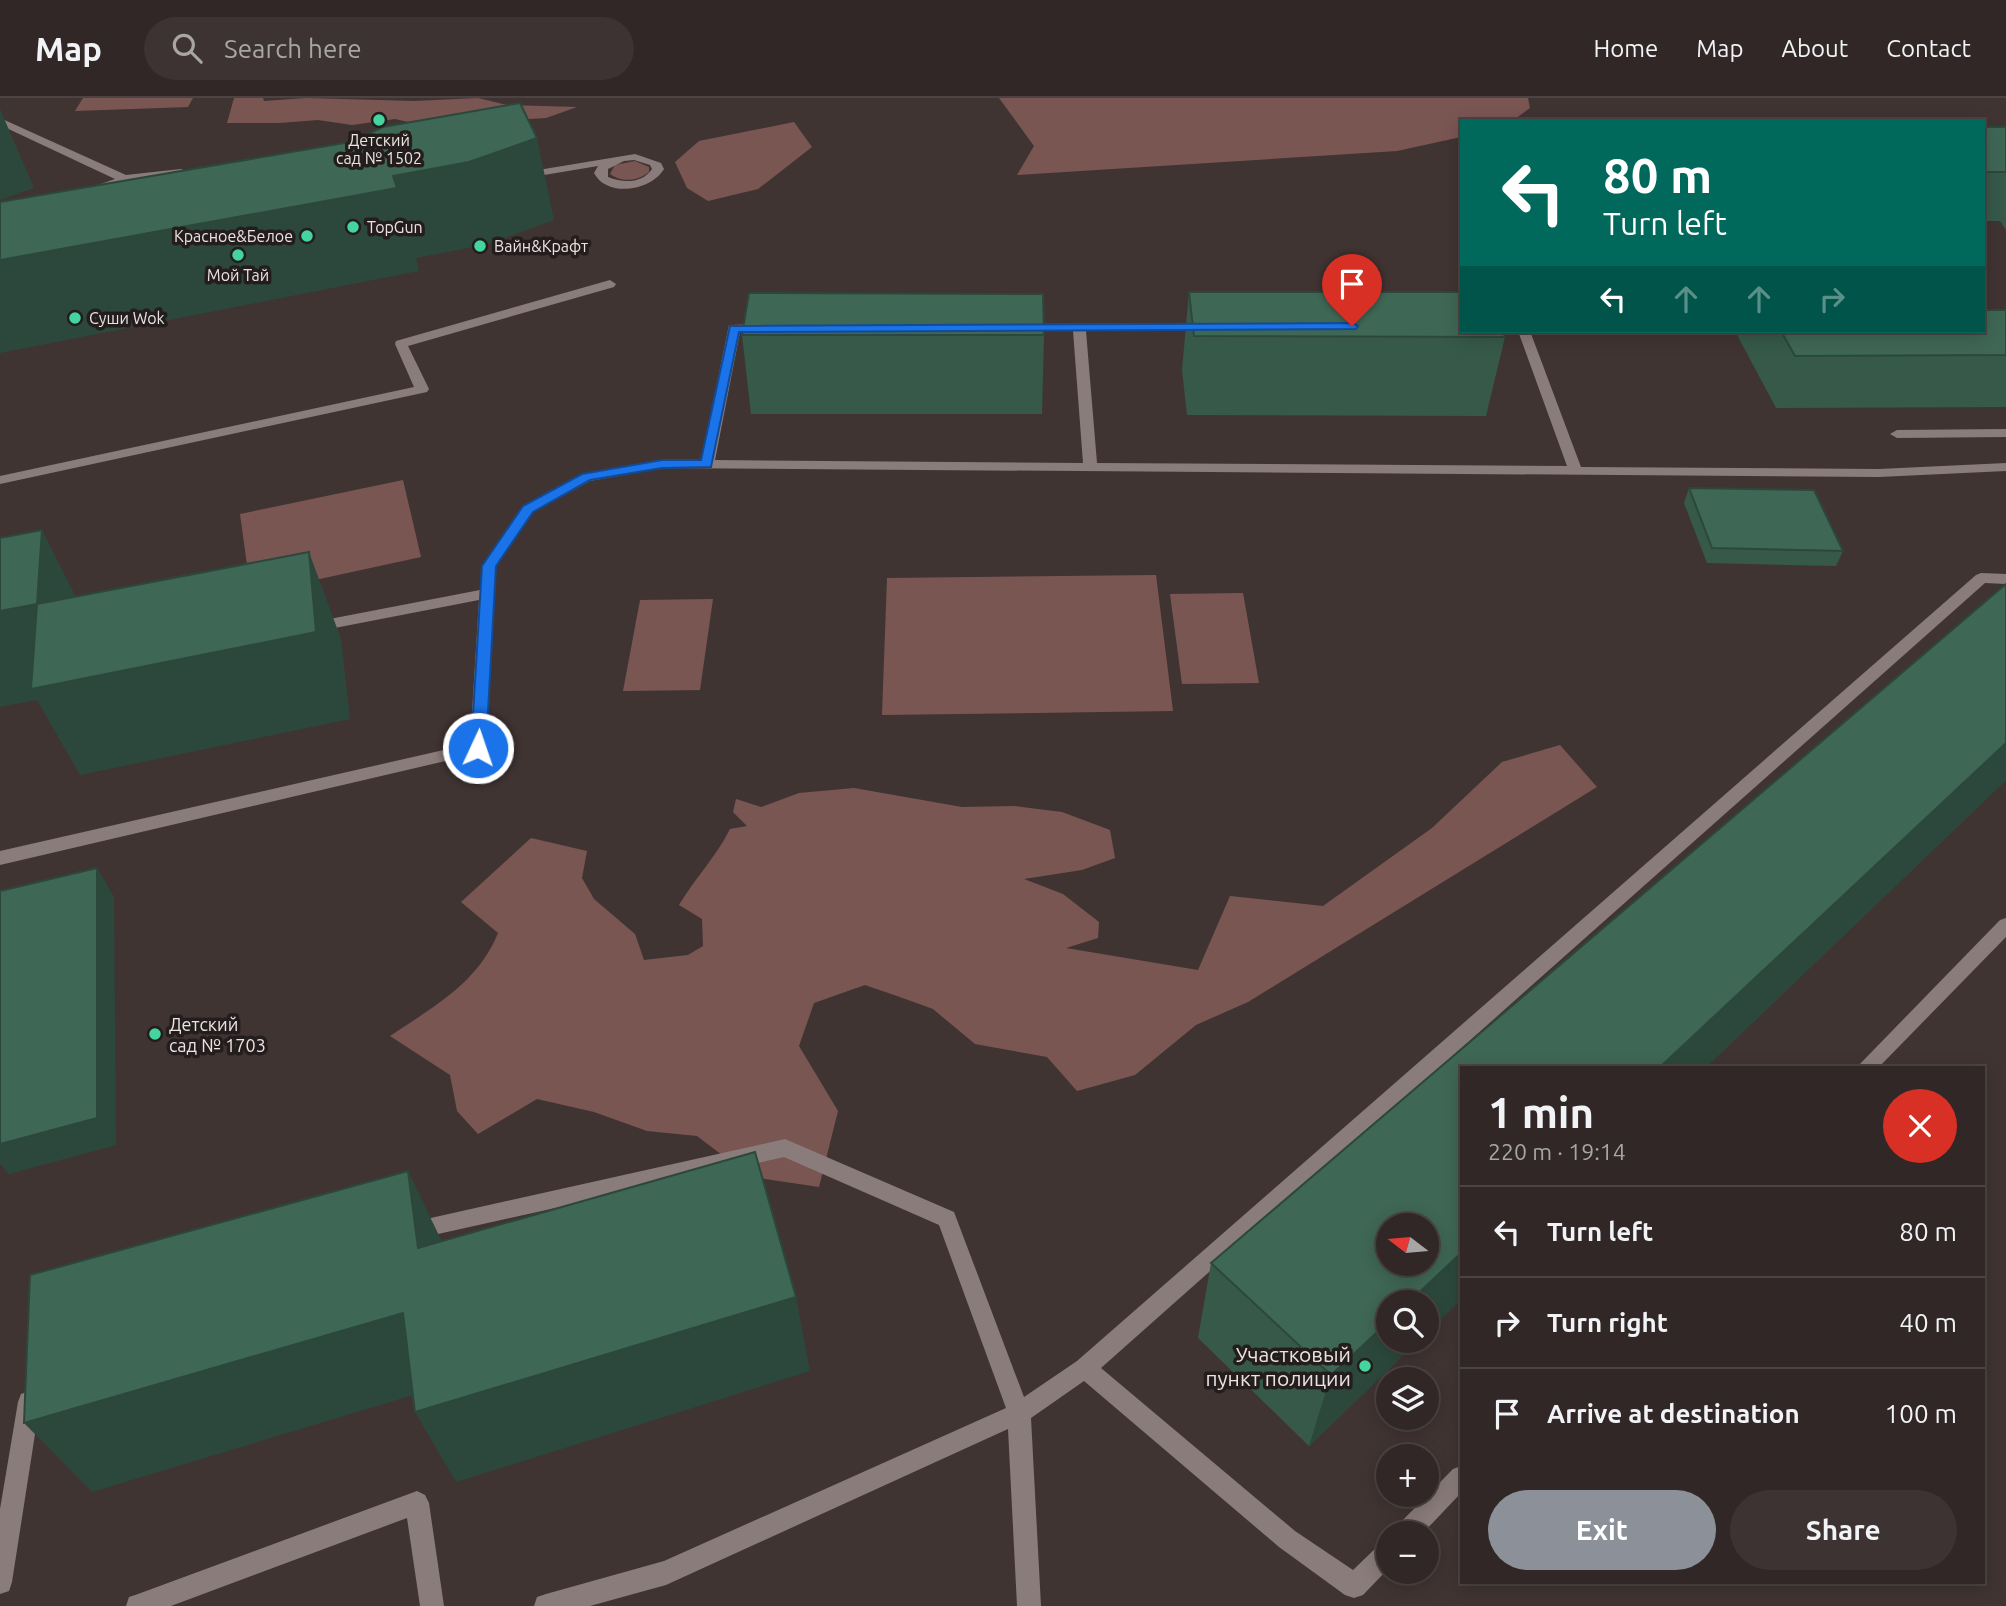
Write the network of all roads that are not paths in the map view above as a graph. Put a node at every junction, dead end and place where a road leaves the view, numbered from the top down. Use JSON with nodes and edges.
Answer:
{"nodes":[{"id":1,"x":0,"y":121,"type":"edge"},
{"id":2,"x":622,"y":158,"type":"dead end"},
{"id":3,"x":193,"y":170,"type":"edge"},
{"id":4,"x":125,"y":179,"type":"junction"},
{"id":5,"x":501,"y":180,"type":"edge"},
{"id":6,"x":88,"y":192,"type":"edge"},
{"id":7,"x":610,"y":284,"type":"dead end"},
{"id":8,"x":1010,"y":327,"type":"edge"},
{"id":9,"x":1079,"y":327,"type":"junction"},
{"id":10,"x":1229,"y":327,"type":"edge"},
{"id":11,"x":775,"y":328,"type":"edge"},
{"id":12,"x":1525,"y":333,"type":"edge"},
{"id":13,"x":2006,"y":433,"type":"edge"},
{"id":14,"x":1897,"y":434,"type":"dead end"},
{"id":15,"x":707,"y":464,"type":"junction"},
{"id":16,"x":1090,"y":467,"type":"junction"},
{"id":17,"x":2006,"y":467,"type":"edge"},
{"id":18,"x":1576,"y":471,"type":"junction"},
{"id":19,"x":0,"y":481,"type":"edge"},
{"id":20,"x":2006,"y":579,"type":"edge"},
{"id":21,"x":486,"y":594,"type":"junction"},
{"id":22,"x":297,"y":630,"type":"edge"},
{"id":23,"x":0,"y":858,"type":"edge"},
{"id":24,"x":2006,"y":925,"type":"edge"},
{"id":25,"x":1868,"y":1066,"type":"edge"},
{"id":26,"x":393,"y":1235,"type":"edge"},
{"id":27,"x":1086,"y":1368,"type":"junction"},
{"id":28,"x":32,"y":1379,"type":"edge"},
{"id":29,"x":1019,"y":1412,"type":"junction"},
{"id":30,"x":1460,"y":1478,"type":"edge"},
{"id":31,"x":1418,"y":1521,"type":"edge"},
{"id":32,"x":1376,"y":1564,"type":"edge"},
{"id":33,"x":0,"y":1582,"type":"edge"},
{"id":34,"x":138,"y":1606,"type":"edge"},
{"id":35,"x":432,"y":1606,"type":"edge"},
{"id":36,"x":546,"y":1606,"type":"edge"},
{"id":37,"x":1029,"y":1606,"type":"edge"}],
"edges":[{"from":1,"to":4,"type":"lane"},
{"from":2,"to":5,"type":"lane"},
{"from":3,"to":4,"type":"lane"},
{"from":4,"to":6,"type":"lane"},
{"from":7,"to":19,"type":"lane"},
{"from":8,"to":9,"type":"lane"},
{"from":9,"to":10,"type":"lane"},
{"from":9,"to":16,"type":"lane"},
{"from":11,"to":15,"type":"lane"},
{"from":12,"to":18,"type":"lane"},
{"from":13,"to":14,"type":"lane"},
{"from":15,"to":16,"type":"lane"},
{"from":15,"to":21,"type":"lane"},
{"from":16,"to":18,"type":"lane"},
{"from":17,"to":18,"type":"lane"},
{"from":20,"to":27,"type":"lane"},
{"from":21,"to":22,"type":"lane"},
{"from":21,"to":23,"type":"lane"},
{"from":24,"to":25,"type":"lane"},
{"from":26,"to":29,"type":"lane"},
{"from":27,"to":29,"type":"lane"},
{"from":27,"to":32,"type":"lane"},
{"from":28,"to":33,"type":"lane"},
{"from":29,"to":36,"type":"lane"},
{"from":29,"to":37,"type":"lane"},
{"from":30,"to":31,"type":"lane"},
{"from":34,"to":35,"type":"lane"}]}
